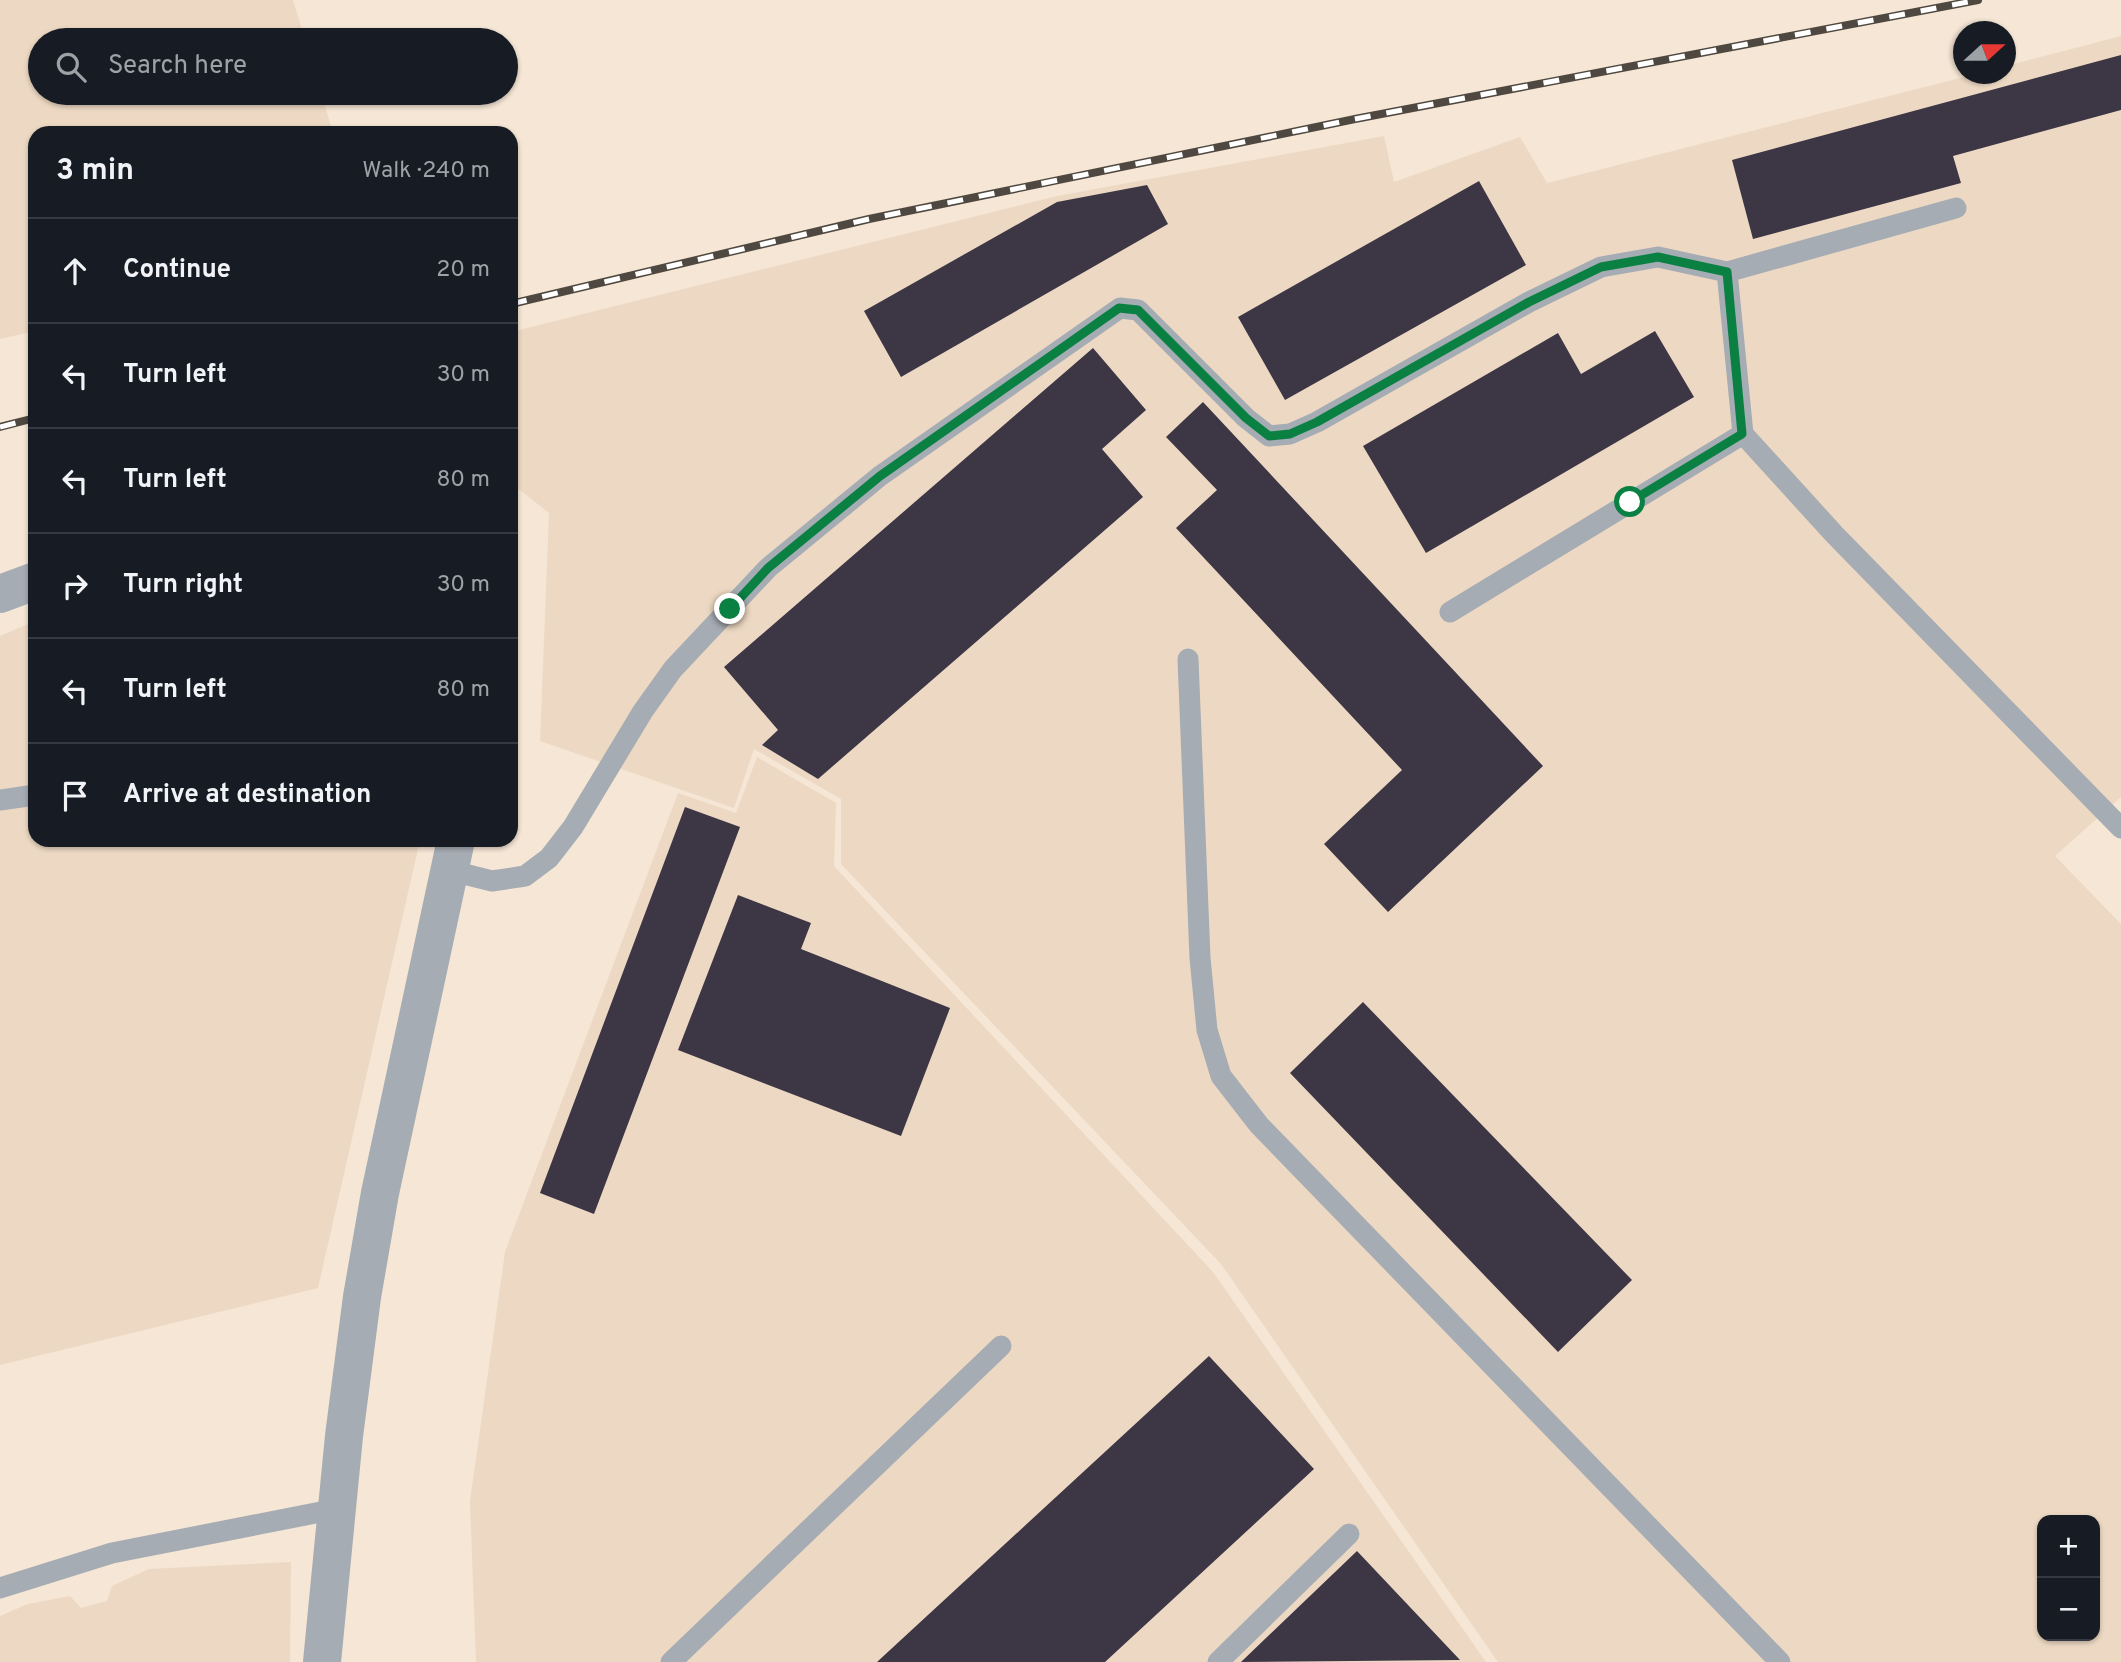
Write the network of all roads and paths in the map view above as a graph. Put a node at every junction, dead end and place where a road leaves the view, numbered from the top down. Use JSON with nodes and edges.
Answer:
{"nodes":[{"id":1,"x":1956,"y":208,"type":"dead end"},
{"id":2,"x":1727,"y":272,"type":"junction"},
{"id":3,"x":1742,"y":434,"type":"junction"},
{"id":4,"x":28,"y":584,"type":"edge"},
{"id":5,"x":0,"y":594,"type":"edge"},
{"id":6,"x":1450,"y":612,"type":"dead end"},
{"id":7,"x":1188,"y":659,"type":"dead end"},
{"id":8,"x":28,"y":796,"type":"edge"},
{"id":9,"x":0,"y":800,"type":"edge"},
{"id":10,"x":2121,"y":828,"type":"edge"},
{"id":11,"x":452,"y":855,"type":"edge"},
{"id":12,"x":1001,"y":1346,"type":"dead end"},
{"id":13,"x":336,"y":1508,"type":"junction"},
{"id":14,"x":1349,"y":1534,"type":"dead end"},
{"id":15,"x":0,"y":1588,"type":"edge"},
{"id":16,"x":322,"y":1662,"type":"edge"},
{"id":17,"x":671,"y":1662,"type":"edge"},
{"id":18,"x":1217,"y":1662,"type":"edge"},
{"id":19,"x":1780,"y":1662,"type":"edge"}],
"edges":[{"from":1,"to":2,"type":"lane"},
{"from":2,"to":3,"type":"lane"},
{"from":2,"to":11,"type":"lane"},
{"from":3,"to":6,"type":"lane"},
{"from":3,"to":10,"type":"lane"},
{"from":4,"to":5,"type":"street"},
{"from":7,"to":19,"type":"lane"},
{"from":8,"to":9,"type":"lane"},
{"from":11,"to":13,"type":"street"},
{"from":12,"to":17,"type":"lane"},
{"from":13,"to":15,"type":"lane"},
{"from":13,"to":16,"type":"street"},
{"from":14,"to":18,"type":"lane"}]}
